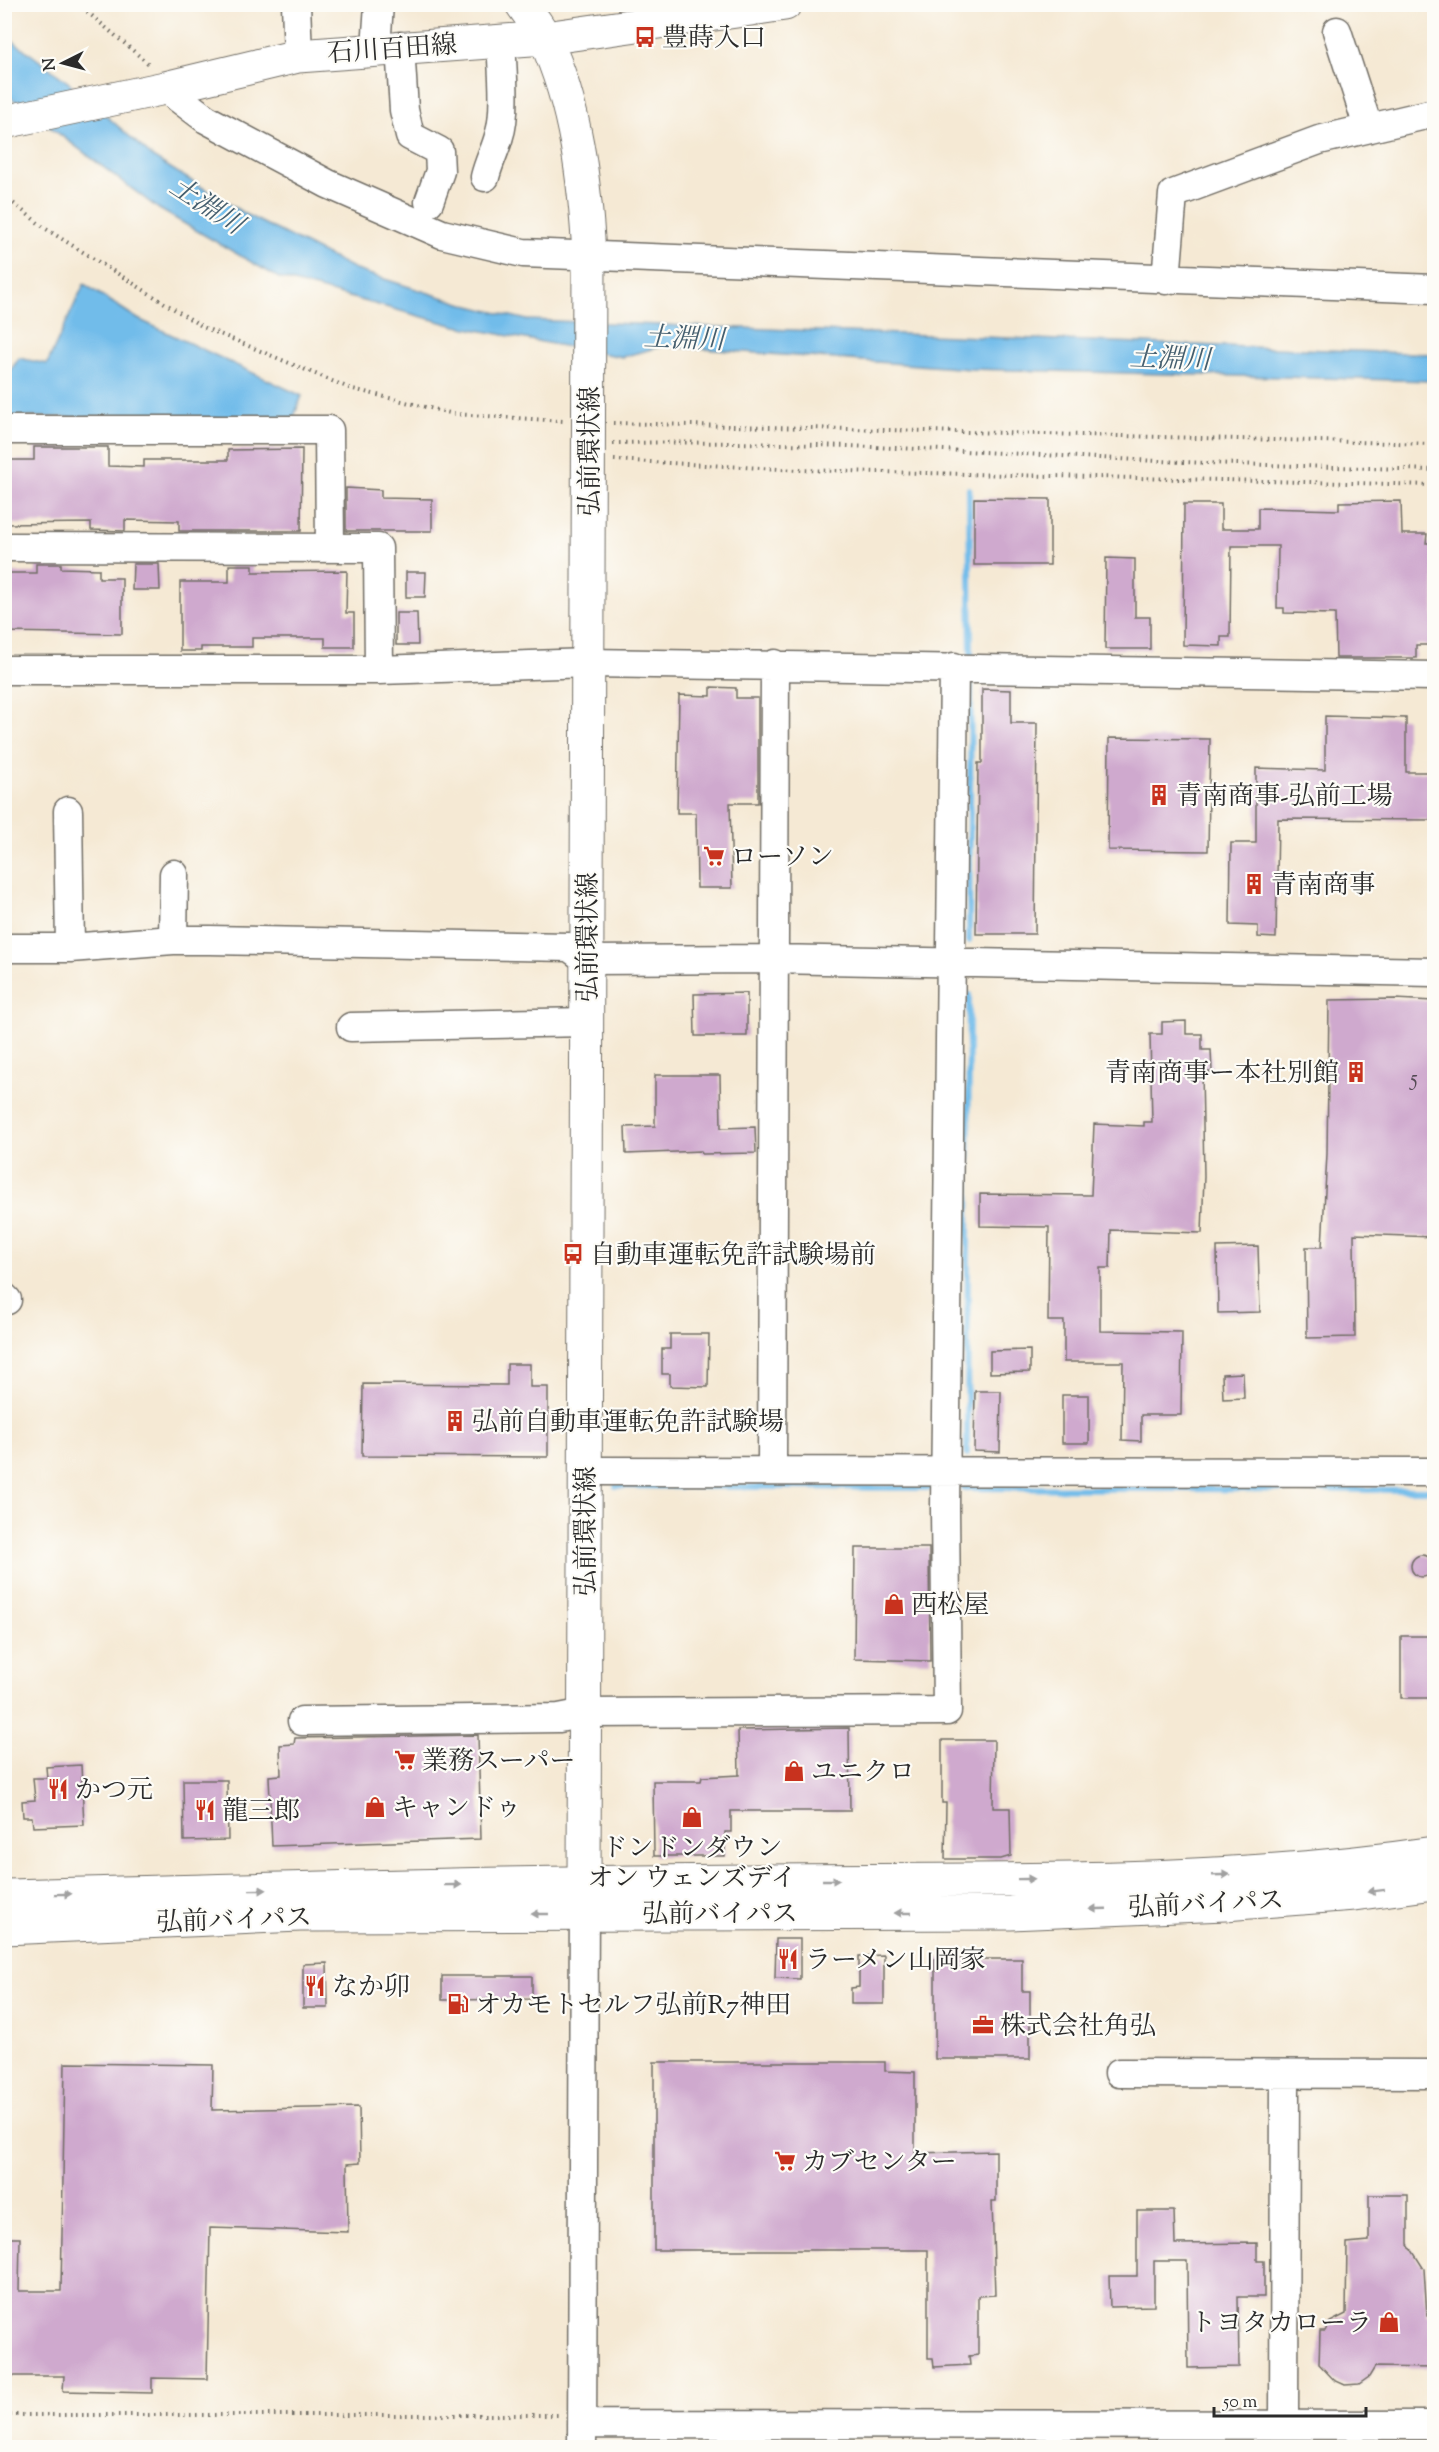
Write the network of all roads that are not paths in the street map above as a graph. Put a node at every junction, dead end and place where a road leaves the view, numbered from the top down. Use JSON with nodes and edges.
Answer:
{"nodes":[{"id":1,"x":296,"y":4,"type":"edge"},
{"id":2,"x":379,"y":4,"type":"edge"},
{"id":3,"x":522,"y":4,"type":"edge"},
{"id":4,"x":785,"y":4,"type":"edge"},
{"id":5,"x":1336,"y":31,"type":"dead end"},
{"id":6,"x":545,"y":38,"type":"junction"},
{"id":7,"x":501,"y":41,"type":"junction"},
{"id":8,"x":388,"y":47,"type":"junction"},
{"id":9,"x":298,"y":56,"type":"junction"},
{"id":10,"x":165,"y":88,"type":"junction"},
{"id":11,"x":1434,"y":113,"type":"edge"},
{"id":12,"x":4,"y":122,"type":"edge"},
{"id":13,"x":1368,"y":127,"type":"junction"},
{"id":14,"x":485,"y":177,"type":"dead end"},
{"id":15,"x":429,"y":202,"type":"dead end"},
{"id":16,"x":589,"y":266,"type":"junction"},
{"id":17,"x":1166,"y":280,"type":"junction"},
{"id":18,"x":1434,"y":290,"type":"edge"},
{"id":19,"x":4,"y":430,"type":"edge"},
{"id":20,"x":4,"y":547,"type":"edge"},
{"id":21,"x":330,"y":548,"type":"junction"},
{"id":22,"x":588,"y":663,"type":"junction"},
{"id":23,"x":775,"y":664,"type":"junction"},
{"id":24,"x":954,"y":667,"type":"junction"},
{"id":25,"x":4,"y":670,"type":"edge"},
{"id":26,"x":379,"y":670,"type":"junction"},
{"id":27,"x":1434,"y":676,"type":"edge"},
{"id":28,"x":68,"y":811,"type":"dead end"},
{"id":29,"x":174,"y":874,"type":"dead end"},
{"id":30,"x":173,"y":940,"type":"junction"},
{"id":31,"x":4,"y":948,"type":"edge"},
{"id":32,"x":70,"y":948,"type":"junction"},
{"id":33,"x":774,"y":959,"type":"junction"},
{"id":34,"x":587,"y":960,"type":"junction"},
{"id":35,"x":951,"y":963,"type":"junction"},
{"id":36,"x":1434,"y":972,"type":"edge"},
{"id":37,"x":587,"y":1022,"type":"junction"},
{"id":38,"x":351,"y":1027,"type":"dead end"},
{"id":39,"x":772,"y":1470,"type":"junction"},
{"id":40,"x":947,"y":1470,"type":"junction"},
{"id":41,"x":586,"y":1471,"type":"junction"},
{"id":42,"x":1434,"y":1472,"type":"edge"},
{"id":43,"x":585,"y":1713,"type":"junction"},
{"id":44,"x":302,"y":1721,"type":"dead end"},
{"id":45,"x":1434,"y":1853,"type":"edge"},
{"id":46,"x":1434,"y":1883,"type":"edge"},
{"id":47,"x":4,"y":1896,"type":"edge"},
{"id":48,"x":584,"y":1898,"type":"junction"},
{"id":49,"x":4,"y":1928,"type":"edge"},
{"id":50,"x":1119,"y":2073,"type":"dead end"},
{"id":51,"x":1286,"y":2074,"type":"junction"},
{"id":52,"x":1434,"y":2074,"type":"edge"},
{"id":53,"x":1284,"y":2425,"type":"junction"},
{"id":54,"x":1434,"y":2425,"type":"edge"},
{"id":55,"x":582,"y":2436,"type":"edge"},
{"id":56,"x":1196,"y":2436,"type":"edge"}],
"edges":[{"from":1,"to":9,"type":"street"},
{"from":2,"to":8,"type":"street"},
{"from":3,"to":6,"type":"main road","name":"弘前環状線"},
{"from":4,"to":6,"type":"main road","name":"石川百田線"},
{"from":5,"to":13,"type":"street"},
{"from":6,"to":7,"type":"main road","name":"石川百田線"},
{"from":6,"to":16,"type":"main road","name":"弘前環状線"},
{"from":7,"to":8,"type":"main road","name":"石川百田線"},
{"from":7,"to":14,"type":"street"},
{"from":8,"to":9,"type":"main road","name":"石川百田線"},
{"from":8,"to":15,"type":"street"},
{"from":9,"to":10,"type":"main road","name":"石川百田線"},
{"from":10,"to":12,"type":"main road","name":"石川百田線"},
{"from":10,"to":16,"type":"street"},
{"from":11,"to":13,"type":"street"},
{"from":13,"to":17,"type":"street"},
{"from":16,"to":17,"type":"street"},
{"from":16,"to":22,"type":"main road","name":"弘前環状線"},
{"from":17,"to":18,"type":"street"},
{"from":19,"to":21,"type":"street"},
{"from":20,"to":21,"type":"street"},
{"from":21,"to":26,"type":"street"},
{"from":22,"to":23,"type":"street"},
{"from":22,"to":26,"type":"street"},
{"from":22,"to":34,"type":"main road","name":"弘前環状線"},
{"from":23,"to":24,"type":"street"},
{"from":23,"to":33,"type":"street"},
{"from":24,"to":27,"type":"street"},
{"from":24,"to":35,"type":"street"},
{"from":25,"to":26,"type":"street"},
{"from":28,"to":32,"type":"street"},
{"from":29,"to":30,"type":"street"},
{"from":30,"to":32,"type":"street"},
{"from":30,"to":34,"type":"street"},
{"from":31,"to":32,"type":"street"},
{"from":33,"to":34,"type":"street"},
{"from":33,"to":35,"type":"street"},
{"from":33,"to":39,"type":"street"},
{"from":34,"to":37,"type":"main road","name":"弘前環状線"},
{"from":35,"to":36,"type":"street"},
{"from":35,"to":40,"type":"street"},
{"from":37,"to":38,"type":"street"},
{"from":37,"to":41,"type":"main road","name":"弘前環状線"},
{"from":39,"to":40,"type":"street"},
{"from":39,"to":41,"type":"street"},
{"from":40,"to":42,"type":"street"},
{"from":40,"to":43,"type":"street"},
{"from":41,"to":43,"type":"main road","name":"弘前環状線"},
{"from":43,"to":44,"type":"street"},
{"from":43,"to":48,"type":"main road","name":"弘前環状線"},
{"from":48,"to":45,"type":"main road","name":"弘前バイパス","one_way":true},
{"from":46,"to":48,"type":"main road","name":"弘前バイパス","one_way":true},
{"from":47,"to":48,"type":"main road","name":"弘前バイパス","one_way":true},
{"from":48,"to":49,"type":"main road","name":"弘前バイパス","one_way":true},
{"from":48,"to":55,"type":"street"},
{"from":50,"to":51,"type":"street"},
{"from":51,"to":52,"type":"street"},
{"from":51,"to":53,"type":"street"},
{"from":53,"to":54,"type":"street"},
{"from":53,"to":56,"type":"street"},
{"from":55,"to":56,"type":"street"}]}
